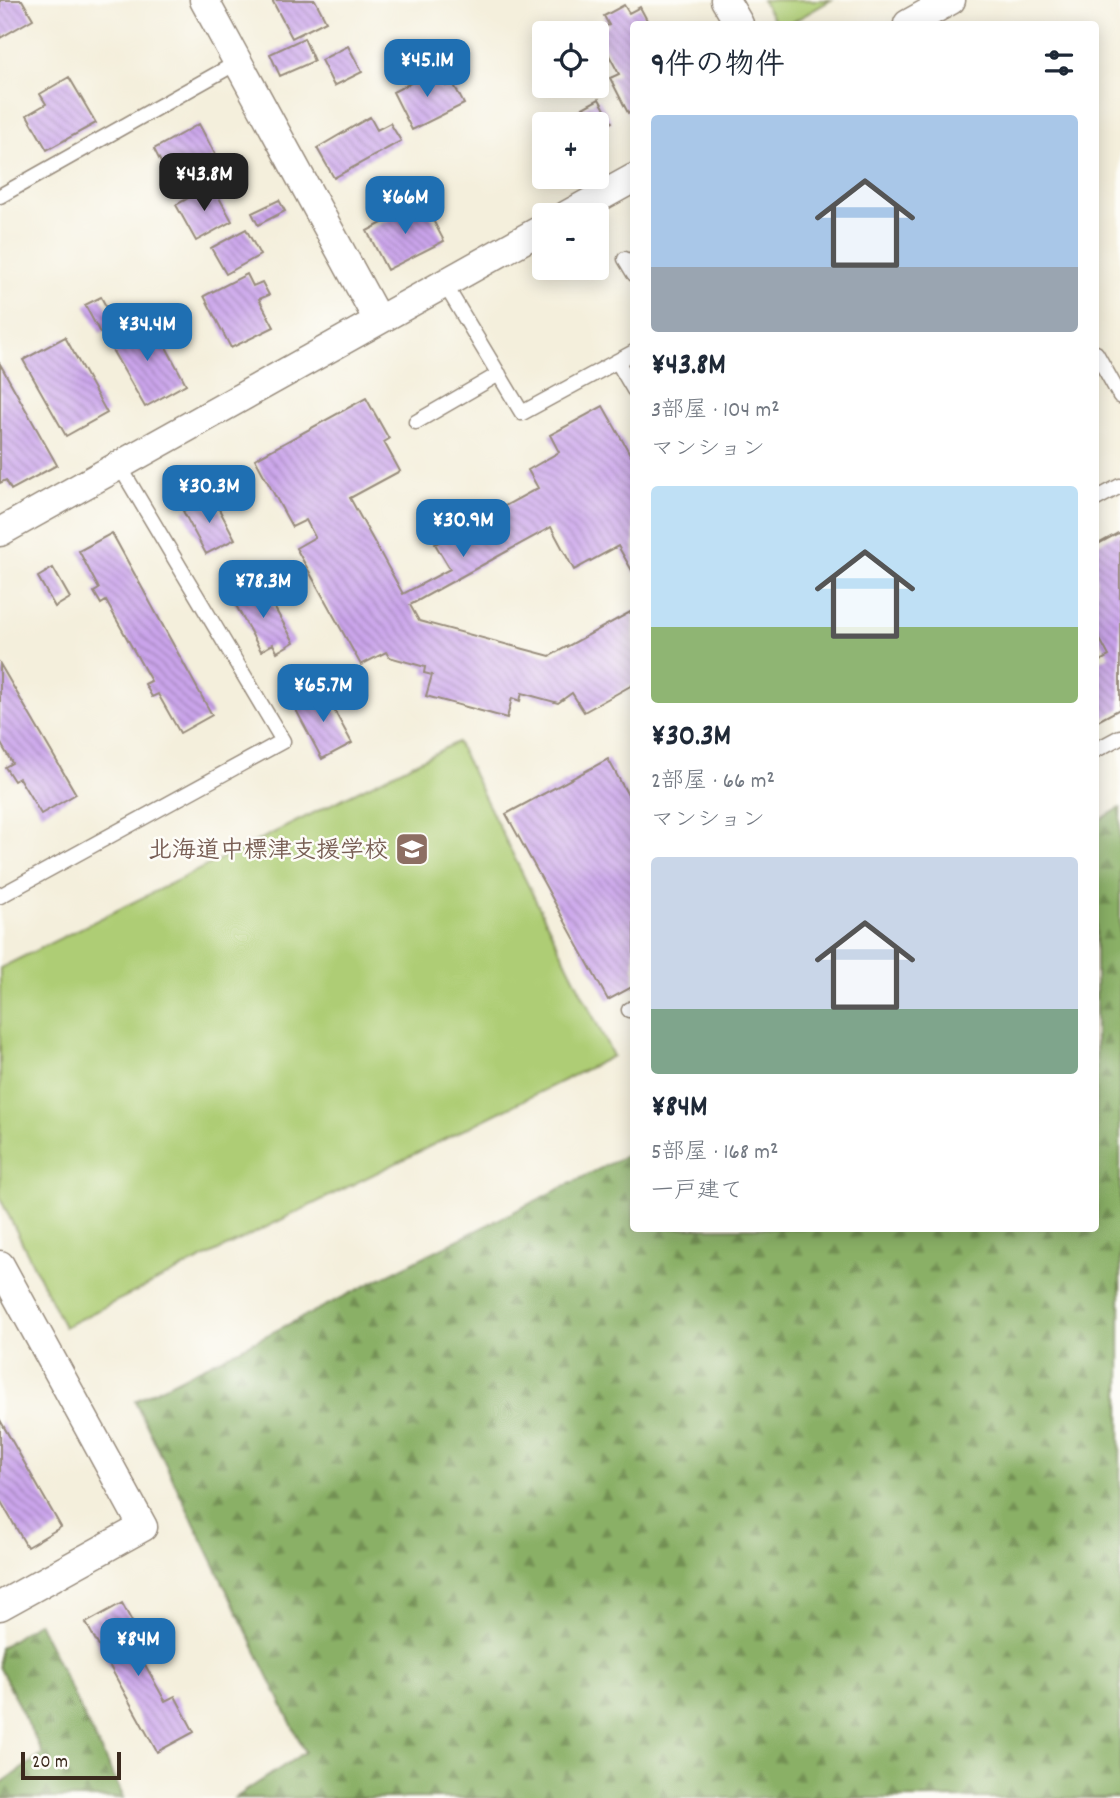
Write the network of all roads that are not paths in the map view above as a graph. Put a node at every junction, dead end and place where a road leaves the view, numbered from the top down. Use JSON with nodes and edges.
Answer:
{"nodes":[{"id":1,"x":204,"y":0,"type":"edge"},
{"id":2,"x":725,"y":0,"type":"edge"},
{"id":3,"x":951,"y":0,"type":"edge"},
{"id":4,"x":737,"y":21,"type":"edge"},
{"id":5,"x":914,"y":21,"type":"edge"},
{"id":6,"x":238,"y":62,"type":"junction"},
{"id":7,"x":630,"y":180,"type":"edge"},
{"id":8,"x":0,"y":196,"type":"edge"},
{"id":9,"x":588,"y":203,"type":"edge"},
{"id":10,"x":532,"y":235,"type":"edge"},
{"id":11,"x":625,"y":259,"type":"dead end"},
{"id":12,"x":630,"y":267,"type":"edge"},
{"id":13,"x":444,"y":283,"type":"junction"},
{"id":14,"x":378,"y":320,"type":"junction"},
{"id":15,"x":630,"y":354,"type":"edge"},
{"id":16,"x":1099,"y":358,"type":"edge"},
{"id":17,"x":617,"y":361,"type":"junction"},
{"id":18,"x":499,"y":374,"type":"junction"},
{"id":19,"x":630,"y":383,"type":"edge"},
{"id":20,"x":1120,"y":396,"type":"edge"},
{"id":21,"x":416,"y":422,"type":"dead end"},
{"id":22,"x":119,"y":465,"type":"junction"},
{"id":23,"x":1120,"y":486,"type":"edge"},
{"id":24,"x":1099,"y":497,"type":"edge"},
{"id":25,"x":0,"y":532,"type":"edge"},
{"id":26,"x":1120,"y":737,"type":"edge"},
{"id":27,"x":1099,"y":748,"type":"edge"},
{"id":28,"x":0,"y":896,"type":"edge"},
{"id":29,"x":0,"y":1265,"type":"edge"},
{"id":30,"x":0,"y":1606,"type":"edge"}],
"edges":[{"from":1,"to":6,"type":"street"},
{"from":2,"to":4,"type":"street"},
{"from":3,"to":5,"type":"street"},
{"from":6,"to":8,"type":"lane"},
{"from":6,"to":14,"type":"street"},
{"from":7,"to":9,"type":"street"},
{"from":10,"to":13,"type":"street"},
{"from":11,"to":12,"type":"lane"},
{"from":13,"to":14,"type":"street"},
{"from":13,"to":18,"type":"lane"},
{"from":14,"to":22,"type":"street"},
{"from":15,"to":17,"type":"lane"},
{"from":16,"to":20,"type":"lane"},
{"from":17,"to":18,"type":"lane"},
{"from":17,"to":19,"type":"lane"},
{"from":18,"to":21,"type":"lane"},
{"from":22,"to":25,"type":"street"},
{"from":22,"to":28,"type":"lane"},
{"from":23,"to":24,"type":"lane"},
{"from":26,"to":27,"type":"lane"},
{"from":29,"to":30,"type":"street"}]}
